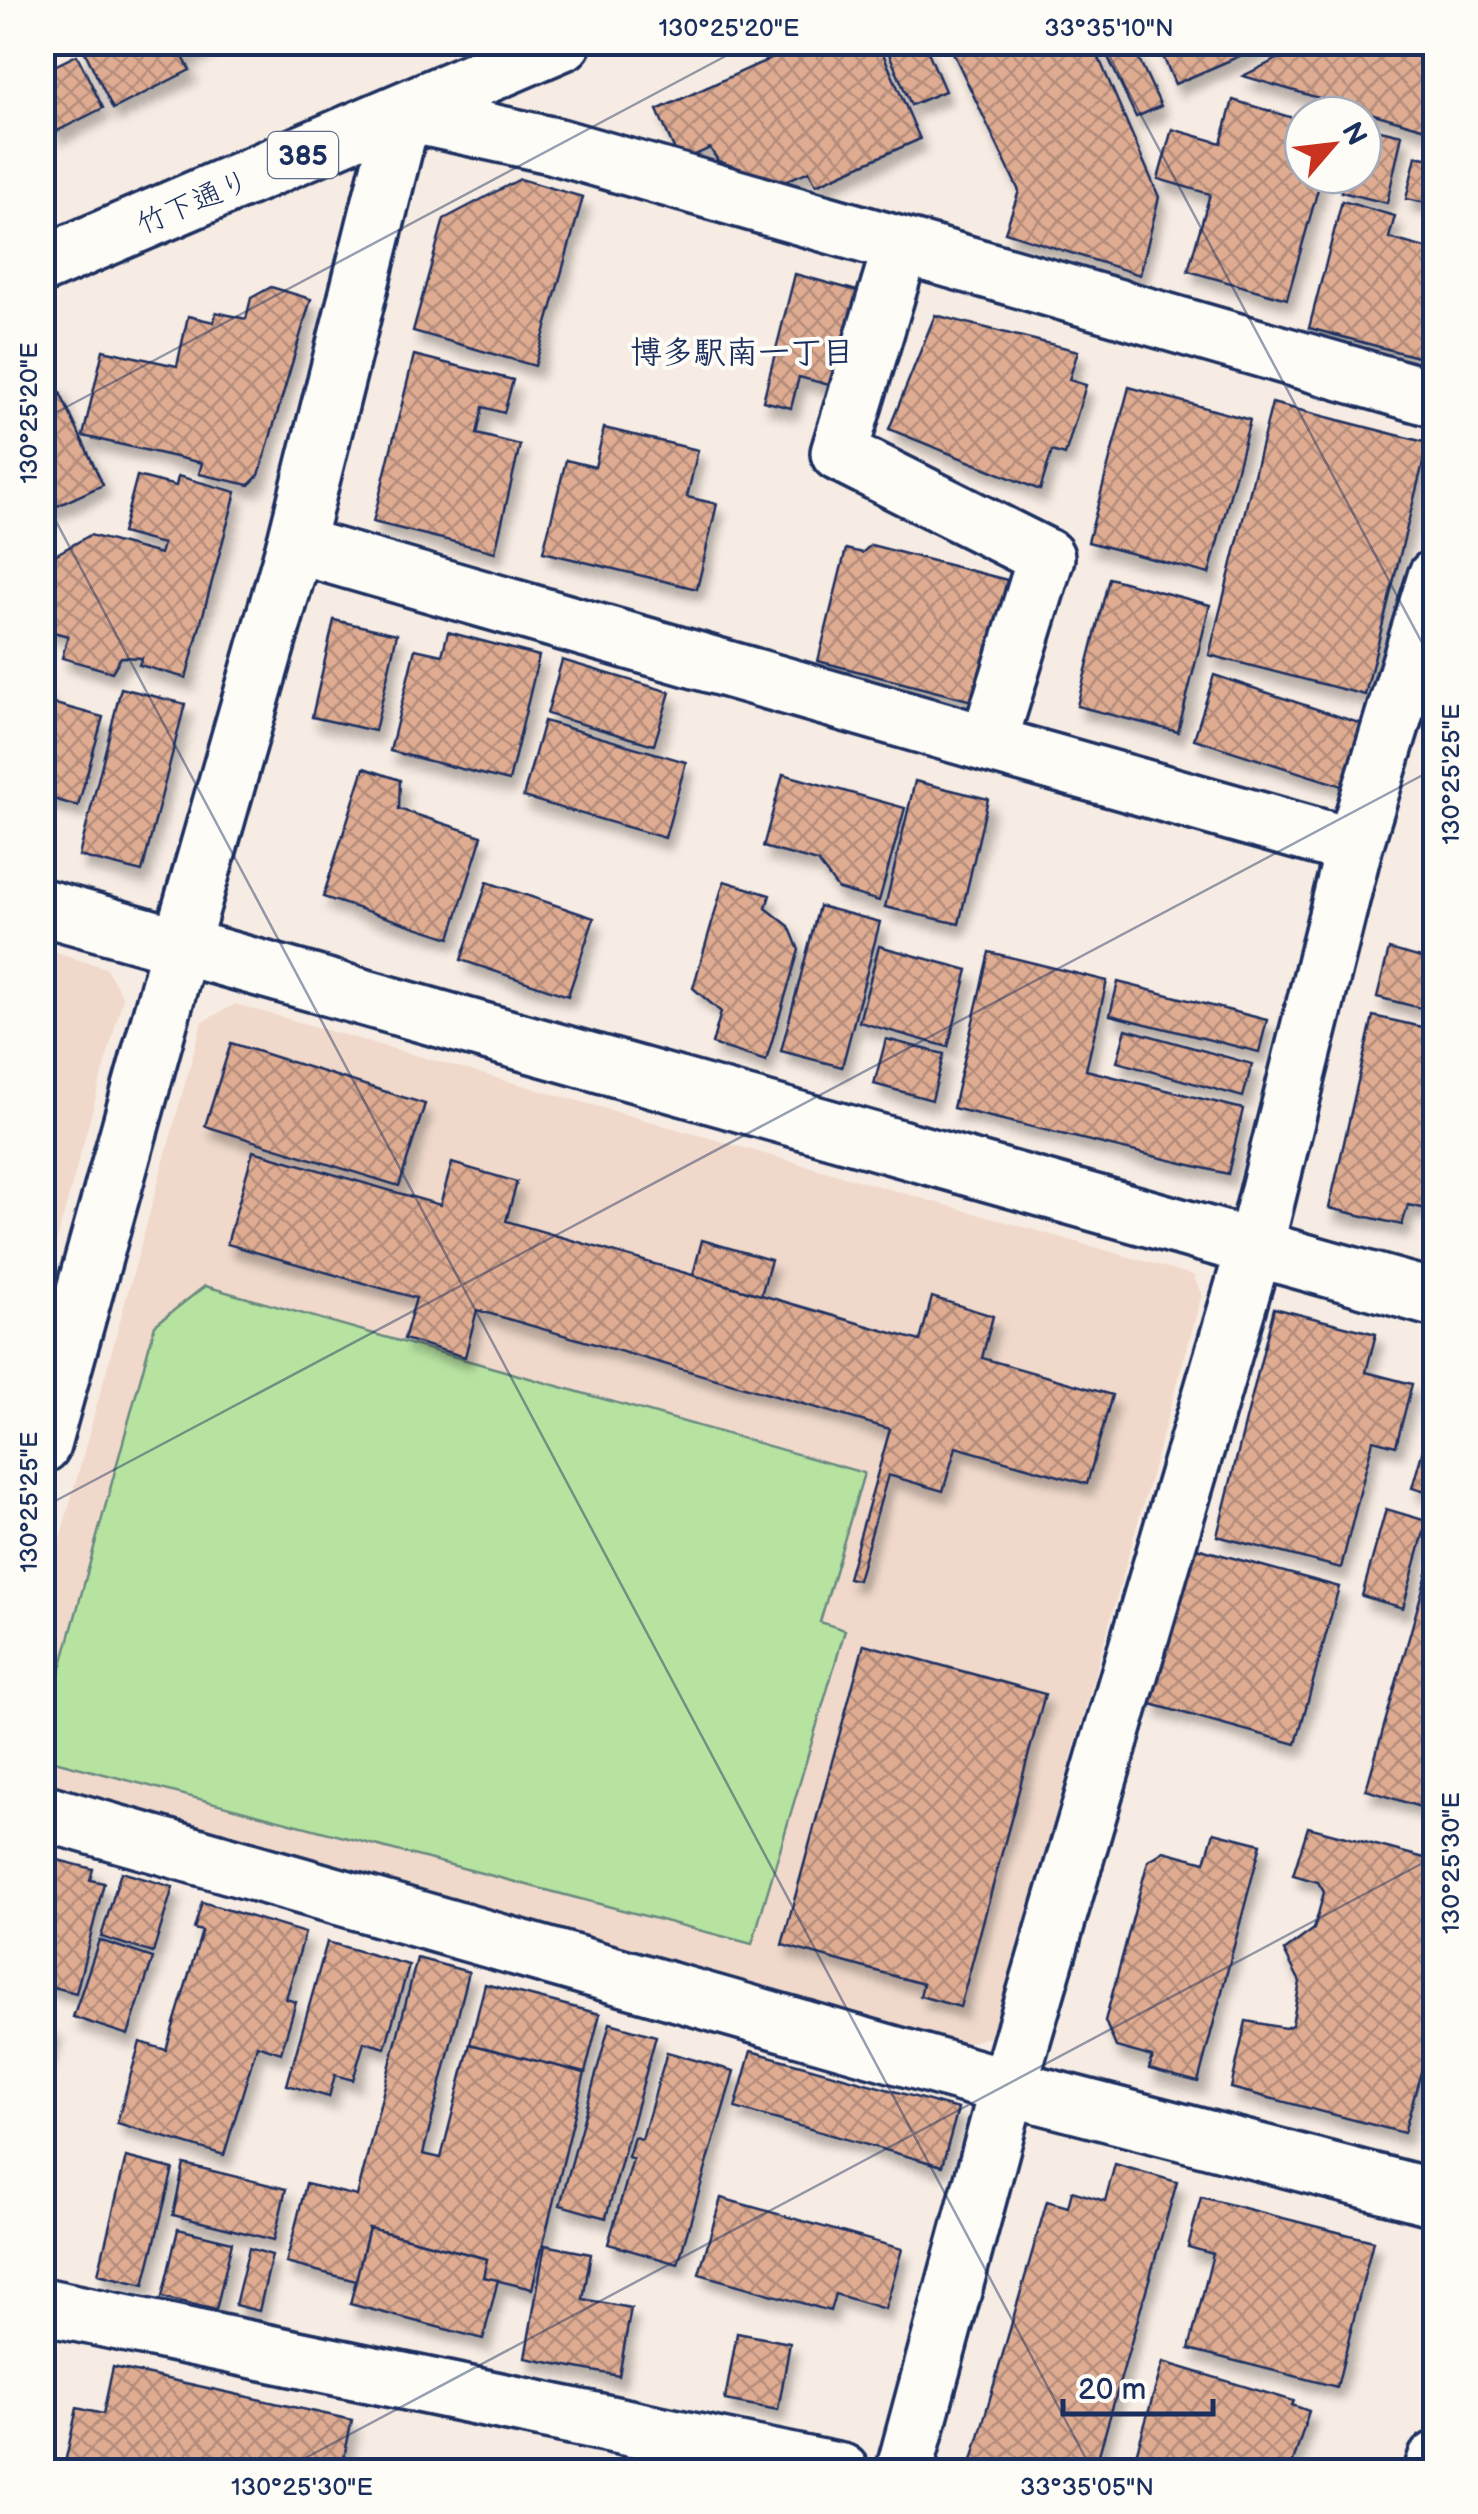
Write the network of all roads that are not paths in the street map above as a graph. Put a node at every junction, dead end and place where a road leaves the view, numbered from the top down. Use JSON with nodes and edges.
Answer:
{"nodes":[{"id":1,"x":564,"y":42,"type":"edge"},
{"id":2,"x":403,"y":113,"type":"junction"},
{"id":3,"x":901,"y":247,"type":"junction"},
{"id":4,"x":42,"y":266,"type":"edge"},
{"id":5,"x":1436,"y":399,"type":"edge"},
{"id":6,"x":295,"y":545,"type":"junction"},
{"id":7,"x":1436,"y":577,"type":"edge"},
{"id":8,"x":988,"y":744,"type":"junction"},
{"id":9,"x":1354,"y":846,"type":"junction"},
{"id":10,"x":42,"y":907,"type":"edge"},
{"id":11,"x":180,"y":947,"type":"junction"},
{"id":12,"x":1254,"y":1250,"type":"junction"},
{"id":13,"x":1436,"y":1299,"type":"edge"},
{"id":14,"x":42,"y":1444,"type":"edge"},
{"id":15,"x":42,"y":1812,"type":"edge"},
{"id":16,"x":1008,"y":2087,"type":"junction"},
{"id":17,"x":1436,"y":2198,"type":"edge"},
{"id":18,"x":42,"y":2306,"type":"edge"},
{"id":19,"x":1436,"y":2460,"type":"edge"},
{"id":20,"x":842,"y":2472,"type":"edge"},
{"id":21,"x":904,"y":2472,"type":"edge"},
{"id":22,"x":1432,"y":2472,"type":"edge"}],
"edges":[{"from":1,"to":2,"type":"main road","name":"竹下通り","number":"385"},
{"from":2,"to":3,"type":"main road"},
{"from":2,"to":4,"type":"main road","name":"竹下通り","number":"385"},
{"from":2,"to":6,"type":"main road"},
{"from":3,"to":5,"type":"main road"},
{"from":3,"to":8,"type":"main road"},
{"from":6,"to":8,"type":"main road"},
{"from":6,"to":11,"type":"main road"},
{"from":7,"to":9,"type":"main road"},
{"from":8,"to":9,"type":"main road"},
{"from":9,"to":12,"type":"main road"},
{"from":10,"to":11,"type":"main road"},
{"from":11,"to":12,"type":"main road"},
{"from":11,"to":14,"type":"main road"},
{"from":12,"to":13,"type":"main road"},
{"from":12,"to":16,"type":"main road"},
{"from":15,"to":16,"type":"main road"},
{"from":16,"to":17,"type":"main road"},
{"from":16,"to":21,"type":"main road"},
{"from":18,"to":20,"type":"main road"},
{"from":19,"to":22,"type":"main road"}]}
